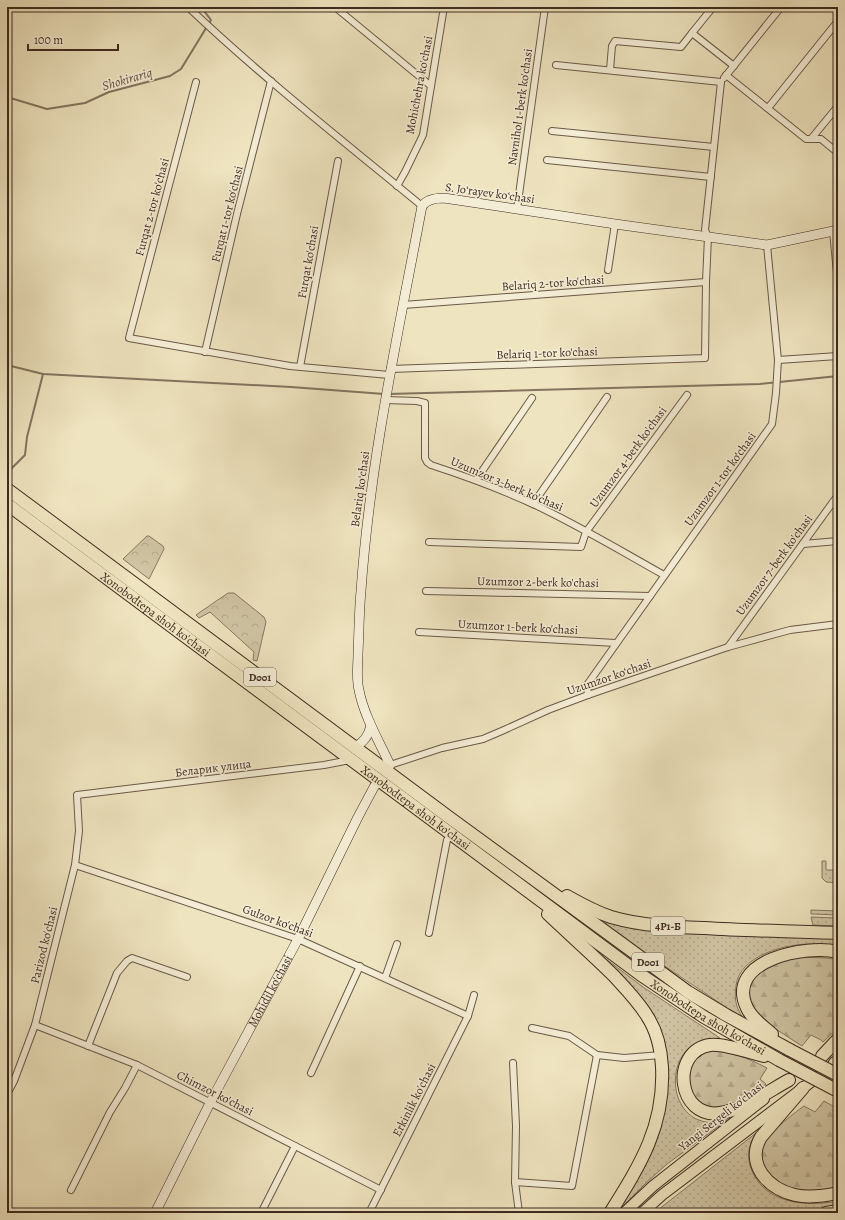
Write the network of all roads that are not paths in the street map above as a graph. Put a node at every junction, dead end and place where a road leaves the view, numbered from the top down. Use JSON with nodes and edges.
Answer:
{"nodes":[{"id":1,"x":188,"y":7,"type":"edge"},
{"id":2,"x":335,"y":7,"type":"edge"},
{"id":3,"x":444,"y":7,"type":"edge"},
{"id":4,"x":545,"y":7,"type":"edge"},
{"id":5,"x":713,"y":7,"type":"edge"},
{"id":6,"x":781,"y":7,"type":"edge"},
{"id":7,"x":838,"y":21,"type":"edge"},
{"id":8,"x":692,"y":33,"type":"junction"},
{"id":9,"x":556,"y":65,"type":"dead end"},
{"id":10,"x":734,"y":66,"type":"junction"},
{"id":11,"x":610,"y":70,"type":"junction"},
{"id":12,"x":726,"y":75,"type":"junction"},
{"id":13,"x":271,"y":81,"type":"junction"},
{"id":14,"x":196,"y":82,"type":"dead end"},
{"id":15,"x":721,"y":82,"type":"junction"},
{"id":16,"x":431,"y":86,"type":"junction"},
{"id":17,"x":838,"y":106,"type":"edge"},
{"id":18,"x":768,"y":108,"type":"junction"},
{"id":19,"x":552,"y":131,"type":"dead end"},
{"id":20,"x":812,"y":139,"type":"junction"},
{"id":21,"x":714,"y":147,"type":"junction"},
{"id":22,"x":838,"y":153,"type":"edge"},
{"id":23,"x":547,"y":160,"type":"dead end"},
{"id":24,"x":338,"y":161,"type":"dead end"},
{"id":25,"x":711,"y":177,"type":"junction"},
{"id":26,"x":397,"y":186,"type":"junction"},
{"id":27,"x":422,"y":206,"type":"junction"},
{"id":28,"x":517,"y":209,"type":"junction"},
{"id":29,"x":615,"y":224,"type":"junction"},
{"id":30,"x":836,"y":231,"type":"edge"},
{"id":31,"x":708,"y":237,"type":"junction"},
{"id":32,"x":767,"y":245,"type":"junction"},
{"id":33,"x":608,"y":270,"type":"dead end"},
{"id":34,"x":706,"y":282,"type":"junction"},
{"id":35,"x":838,"y":284,"type":"edge"},
{"id":36,"x":403,"y":305,"type":"junction"},
{"id":37,"x":129,"y":338,"type":"joint"},
{"id":38,"x":205,"y":352,"type":"junction"},
{"id":39,"x":838,"y":356,"type":"edge"},
{"id":40,"x":778,"y":360,"type":"junction"},
{"id":41,"x":300,"y":367,"type":"junction"},
{"id":42,"x":390,"y":372,"type":"junction"},
{"id":43,"x":687,"y":395,"type":"dead end"},
{"id":44,"x":386,"y":396,"type":"junction"},
{"id":45,"x":607,"y":397,"type":"dead end"},
{"id":46,"x":532,"y":398,"type":"dead end"},
{"id":47,"x":476,"y":480,"type":"junction"},
{"id":48,"x":7,"y":489,"type":"edge"},
{"id":49,"x":838,"y":496,"type":"edge"},
{"id":50,"x":7,"y":504,"type":"edge"},
{"id":51,"x":533,"y":504,"type":"junction"},
{"id":52,"x":29,"y":513,"type":"junction"},
{"id":53,"x":586,"y":532,"type":"junction"},
{"id":54,"x":838,"y":541,"type":"edge"},
{"id":55,"x":429,"y":542,"type":"dead end"},
{"id":56,"x":803,"y":544,"type":"junction"},
{"id":57,"x":664,"y":575,"type":"junction"},
{"id":58,"x":426,"y":591,"type":"dead end"},
{"id":59,"x":650,"y":596,"type":"junction"},
{"id":60,"x":838,"y":624,"type":"edge"},
{"id":61,"x":419,"y":632,"type":"dead end"},
{"id":62,"x":201,"y":641,"type":"junction"},
{"id":63,"x":616,"y":643,"type":"junction"},
{"id":64,"x":728,"y":648,"type":"junction"},
{"id":65,"x":588,"y":695,"type":"junction"},
{"id":66,"x":372,"y":726,"type":"junction"},
{"id":67,"x":355,"y":747,"type":"junction"},
{"id":68,"x":351,"y":760,"type":"junction"},
{"id":69,"x":385,"y":772,"type":"junction"},
{"id":70,"x":77,"y":795,"type":"joint"},
{"id":71,"x":452,"y":834,"type":"junction"},
{"id":72,"x":513,"y":864,"type":"junction"},
{"id":73,"x":75,"y":865,"type":"junction"},
{"id":74,"x":506,"y":875,"type":"junction"},
{"id":75,"x":429,"y":933,"type":"dead end"},
{"id":76,"x":838,"y":933,"type":"edge"},
{"id":77,"x":298,"y":939,"type":"junction"},
{"id":78,"x":397,"y":944,"type":"dead end"},
{"id":79,"x":838,"y":952,"type":"edge"},
{"id":80,"x":360,"y":966,"type":"junction"},
{"id":81,"x":187,"y":977,"type":"dead end"},
{"id":82,"x":385,"y":978,"type":"junction"},
{"id":83,"x":474,"y":995,"type":"dead end"},
{"id":84,"x":468,"y":1016,"type":"junction"},
{"id":85,"x":35,"y":1025,"type":"junction"},
{"id":86,"x":532,"y":1028,"type":"dead end"},
{"id":87,"x":838,"y":1039,"type":"edge"},
{"id":88,"x":838,"y":1045,"type":"edge"},
{"id":89,"x":88,"y":1046,"type":"junction"},
{"id":90,"x":790,"y":1050,"type":"junction"},
{"id":91,"x":597,"y":1055,"type":"junction"},
{"id":92,"x":661,"y":1055,"type":"junction"},
{"id":93,"x":822,"y":1056,"type":"junction"},
{"id":94,"x":779,"y":1060,"type":"junction"},
{"id":95,"x":837,"y":1062,"type":"edge"},
{"id":96,"x":513,"y":1063,"type":"dead end"},
{"id":97,"x":137,"y":1065,"type":"junction"},
{"id":98,"x":311,"y":1072,"type":"dead end"},
{"id":99,"x":838,"y":1076,"type":"edge"},
{"id":100,"x":789,"y":1080,"type":"junction"},
{"id":101,"x":803,"y":1088,"type":"junction"},
{"id":102,"x":838,"y":1091,"type":"edge"},
{"id":103,"x":7,"y":1094,"type":"edge"},
{"id":104,"x":210,"y":1103,"type":"junction"},
{"id":105,"x":295,"y":1146,"type":"junction"},
{"id":106,"x":515,"y":1182,"type":"junction"},
{"id":107,"x":71,"y":1190,"type":"dead end"},
{"id":108,"x":381,"y":1190,"type":"junction"},
{"id":109,"x":838,"y":1193,"type":"edge"},
{"id":110,"x":838,"y":1211,"type":"edge"},
{"id":111,"x":154,"y":1213,"type":"edge"},
{"id":112,"x":261,"y":1213,"type":"edge"},
{"id":113,"x":369,"y":1213,"type":"edge"},
{"id":114,"x":519,"y":1213,"type":"edge"},
{"id":115,"x":610,"y":1213,"type":"edge"},
{"id":116,"x":624,"y":1213,"type":"edge"},
{"id":117,"x":642,"y":1213,"type":"edge"},
{"id":118,"x":826,"y":1213,"type":"edge"}],
"edges":[{"from":1,"to":13,"type":"street"},
{"from":2,"to":16,"type":"street"},
{"from":3,"to":16,"type":"street","name":"Mohichehra ko'chasi"},
{"from":4,"to":28,"type":"street","name":"Navnihol 1-berk ko'chasi"},
{"from":5,"to":8,"type":"street"},
{"from":6,"to":10,"type":"street"},
{"from":7,"to":18,"type":"street"},
{"from":8,"to":10,"type":"street"},
{"from":8,"to":11,"type":"street"},
{"from":9,"to":11,"type":"street"},
{"from":10,"to":12,"type":"street"},
{"from":11,"to":15,"type":"street"},
{"from":12,"to":15,"type":"street"},
{"from":12,"to":18,"type":"street"},
{"from":13,"to":26,"type":"street"},
{"from":13,"to":38,"type":"street","name":"Furqat 1-tor ko'chasi"},
{"from":14,"to":37,"type":"street","name":"Furqat 2-tor ko'chasi"},
{"from":15,"to":21,"type":"street"},
{"from":16,"to":26,"type":"street","name":"Mohichehra ko'chasi"},
{"from":17,"to":20,"type":"street"},
{"from":18,"to":20,"type":"street"},
{"from":19,"to":21,"type":"street"},
{"from":20,"to":22,"type":"street"},
{"from":21,"to":25,"type":"street"},
{"from":23,"to":25,"type":"street"},
{"from":24,"to":41,"type":"street","name":"Furqat ko'chasi"},
{"from":25,"to":31,"type":"street"},
{"from":26,"to":27,"type":"street"},
{"from":27,"to":28,"type":"street","name":"S. Joʻrayev koʻchasi"},
{"from":27,"to":36,"type":"street","name":"Belariq koʻchasi"},
{"from":28,"to":29,"type":"street","name":"S. Joʻrayev koʻchasi"},
{"from":29,"to":31,"type":"street","name":"S. Joʻrayev koʻchasi"},
{"from":29,"to":33,"type":"street"},
{"from":30,"to":32,"type":"street","name":"S. Joʻrayev koʻchasi"},
{"from":30,"to":35,"type":"street"},
{"from":31,"to":32,"type":"street","name":"S. Joʻrayev koʻchasi"},
{"from":31,"to":34,"type":"street"},
{"from":32,"to":40,"type":"street","name":"Uzumzor 1-tor ko‘chasi"},
{"from":34,"to":36,"type":"street","name":"Belariq 2-tor ko'chasi"},
{"from":34,"to":42,"type":"street","name":"Belariq 1-tor ko'chasi"},
{"from":36,"to":42,"type":"street","name":"Belariq koʻchasi"},
{"from":37,"to":38,"type":"street","name":"Belariq 1-tor ko'chasi"},
{"from":38,"to":41,"type":"street","name":"Belariq 1-tor ko'chasi"},
{"from":39,"to":40,"type":"street"},
{"from":40,"to":57,"type":"street","name":"Uzumzor 1-tor ko‘chasi"},
{"from":41,"to":42,"type":"street","name":"Belariq 1-tor ko'chasi"},
{"from":42,"to":44,"type":"street","name":"Belariq koʻchasi"},
{"from":43,"to":53,"type":"street","name":"Uzumzor 4-berk ko'chasi"},
{"from":44,"to":47,"type":"street","name":"Uzumzor 3-berk ko'chasi"},
{"from":44,"to":66,"type":"street","name":"Belariq koʻchasi"},
{"from":45,"to":51,"type":"street"},
{"from":46,"to":47,"type":"street"},
{"from":47,"to":51,"type":"street","name":"Uzumzor 3-berk ko'chasi"},
{"from":48,"to":52,"type":"highway","name":"Xonobodtepa shoh ko'chasi","number":"D001"},
{"from":49,"to":56,"type":"street","name":"Uzumzor 7-berk ko'chasi"},
{"from":50,"to":52,"type":"highway","name":"Xonobodtepa shoh ko'chasi","number":"D001"},
{"from":51,"to":53,"type":"street","name":"Uzumzor 3-berk ko'chasi"},
{"from":52,"to":62,"type":"highway","name":"Xonobodtepa shoh ko'chasi","number":"D001"},
{"from":53,"to":55,"type":"street","name":"Uzumzor 4-berk ko'chasi"},
{"from":53,"to":57,"type":"street","name":"Uzumzor 3-berk ko'chasi"},
{"from":54,"to":56,"type":"street"},
{"from":56,"to":64,"type":"street","name":"Uzumzor 7-berk ko'chasi"},
{"from":57,"to":59,"type":"street","name":"Uzumzor 1-tor ko‘chasi"},
{"from":58,"to":59,"type":"street","name":"Uzumzor 2-berk ko'chasi"},
{"from":59,"to":63,"type":"street","name":"Uzumzor 1-tor ko‘chasi"},
{"from":60,"to":64,"type":"street","name":"Uzumzor koʻchasi"},
{"from":61,"to":63,"type":"street","name":"Uzumzor 1-berk ko'chasi"},
{"from":62,"to":67,"type":"highway","name":"Xonobodtepa shoh ko'chasi","number":"D001"},
{"from":62,"to":68,"type":"highway","name":"Xonobodtepa shoh ko'chasi","number":"D001"},
{"from":63,"to":65,"type":"street","name":"Uzumzor 1-tor ko‘chasi"},
{"from":64,"to":65,"type":"street","name":"Uzumzor koʻchasi"},
{"from":65,"to":69,"type":"street","name":"Uzumzor koʻchasi"},
{"from":66,"to":67,"type":"street"},
{"from":66,"to":69,"type":"street","name":"Belariq koʻchasi"},
{"from":67,"to":69,"type":"highway","name":"Xonobodtepa shoh ko'chasi","number":"D001"},
{"from":68,"to":69,"type":"highway","name":"Xonobodtepa shoh ko'chasi","number":"D001"},
{"from":68,"to":70,"type":"street","name":"Беларик улица"},
{"from":69,"to":71,"type":"highway","name":"Xonobodtepa shoh ko'chasi","number":"D001"},
{"from":69,"to":72,"type":"highway","name":"Xonobodtepa shoh ko'chasi","number":"D001"},
{"from":69,"to":77,"type":"street","name":"Mohidil ko'chasi"},
{"from":70,"to":73,"type":"street","name":"Parizod ko'chasi"},
{"from":71,"to":74,"type":"highway","name":"Xonobodtepa shoh ko'chasi","number":"D001"},
{"from":71,"to":75,"type":"street"},
{"from":72,"to":76,"type":"highway","number":"4Р1-Б"},
{"from":72,"to":90,"type":"highway","name":"Xonobodtepa shoh ko'chasi","number":"D001"},
{"from":73,"to":77,"type":"street","name":"Gulzor ko'chasi"},
{"from":73,"to":85,"type":"street","name":"Parizod ko'chasi"},
{"from":74,"to":92,"type":"highway"},
{"from":74,"to":94,"type":"highway","name":"Xonobodtepa shoh ko'chasi","number":"D001"},
{"from":77,"to":80,"type":"street","name":"Gulzor ko'chasi"},
{"from":77,"to":104,"type":"street","name":"Mohidil ko'chasi"},
{"from":78,"to":82,"type":"street"},
{"from":79,"to":90,"type":"highway"},
{"from":80,"to":82,"type":"street","name":"Gulzor ko'chasi"},
{"from":80,"to":98,"type":"street"},
{"from":81,"to":89,"type":"street"},
{"from":82,"to":84,"type":"street","name":"Gulzor ko'chasi"},
{"from":83,"to":84,"type":"street","name":"Erkinlik ko'chasi"},
{"from":84,"to":108,"type":"street","name":"Erkinlik ko'chasi"},
{"from":85,"to":89,"type":"street","name":"Chimzor ko'chasi"},
{"from":85,"to":103,"type":"street","name":"Parizod ko'chasi"},
{"from":86,"to":91,"type":"street"},
{"from":87,"to":93,"type":"highway"},
{"from":88,"to":93,"type":"main road","name":"Yangi Sergeli ko'chasi"},
{"from":89,"to":97,"type":"street","name":"Chimzor ko'chasi"},
{"from":90,"to":99,"type":"highway","name":"Xonobodtepa shoh ko'chasi","number":"D001","bridge":true},
{"from":91,"to":92,"type":"street"},
{"from":91,"to":106,"type":"street"},
{"from":92,"to":115,"type":"highway"},
{"from":93,"to":100,"type":"main road","name":"Yangi Sergeli ko'chasi"},
{"from":94,"to":100,"type":"highway"},
{"from":94,"to":102,"type":"highway","name":"Xonobodtepa shoh ko'chasi","number":"D001","bridge":true},
{"from":95,"to":101,"type":"main road"},
{"from":96,"to":106,"type":"street"},
{"from":97,"to":104,"type":"street","name":"Chimzor ko'chasi"},
{"from":97,"to":107,"type":"street"},
{"from":100,"to":116,"type":"main road","name":"Yangi Sergeli ko'chasi"},
{"from":101,"to":109,"type":"highway"},
{"from":101,"to":117,"type":"main road"},
{"from":104,"to":105,"type":"street","name":"Chimzor ko'chasi"},
{"from":104,"to":111,"type":"street","name":"Mohidil ko'chasi"},
{"from":105,"to":108,"type":"street","name":"Chimzor ko'chasi"},
{"from":105,"to":112,"type":"street"},
{"from":106,"to":114,"type":"street"},
{"from":108,"to":113,"type":"street","name":"Erkinlik ko'chasi"},
{"from":110,"to":118,"type":"highway"}]}
